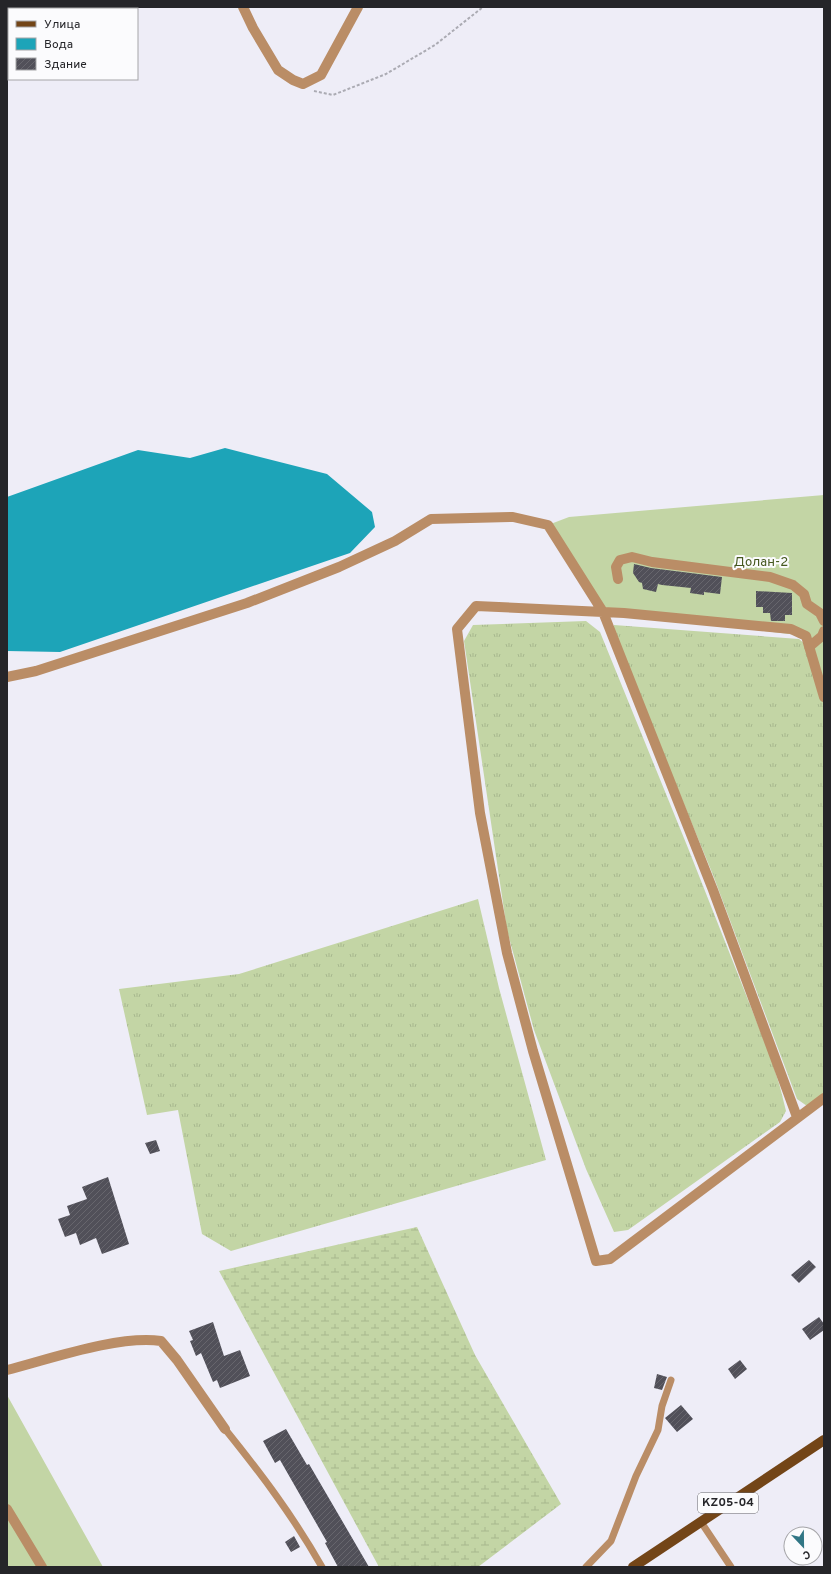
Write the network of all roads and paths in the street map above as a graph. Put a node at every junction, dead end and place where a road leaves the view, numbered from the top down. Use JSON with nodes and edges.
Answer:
{"nodes":[{"id":1,"x":243,"y":7,"type":"edge"},
{"id":2,"x":358,"y":7,"type":"edge"},
{"id":3,"x":483,"y":7,"type":"edge"},
{"id":4,"x":303,"y":84,"type":"junction"},
{"id":5,"x":618,"y":579,"type":"dead end"},
{"id":6,"x":603,"y":612,"type":"junction"},
{"id":7,"x":824,"y":621,"type":"edge"},
{"id":8,"x":824,"y":631,"type":"edge"},
{"id":9,"x":809,"y":647,"type":"junction"},
{"id":10,"x":7,"y":677,"type":"edge"},
{"id":11,"x":824,"y":697,"type":"edge"},
{"id":12,"x":824,"y":1098,"type":"edge"},
{"id":13,"x":797,"y":1117,"type":"junction"},
{"id":14,"x":7,"y":1370,"type":"edge"},
{"id":15,"x":671,"y":1380,"type":"dead end"},
{"id":16,"x":225,"y":1429,"type":"joint"},
{"id":17,"x":824,"y":1440,"type":"edge"},
{"id":18,"x":7,"y":1509,"type":"edge"},
{"id":19,"x":701,"y":1522,"type":"junction"},
{"id":20,"x":42,"y":1567,"type":"edge"},
{"id":21,"x":322,"y":1567,"type":"edge"},
{"id":22,"x":586,"y":1567,"type":"edge"},
{"id":23,"x":633,"y":1567,"type":"edge"},
{"id":24,"x":731,"y":1567,"type":"edge"}],
"edges":[{"from":1,"to":4,"type":"street"},
{"from":2,"to":4,"type":"street"},
{"from":3,"to":4,"type":"path"},
{"from":5,"to":7,"type":"street"},
{"from":6,"to":9,"type":"street"},
{"from":6,"to":10,"type":"street"},
{"from":6,"to":13,"type":"street"},
{"from":6,"to":13,"type":"street"},
{"from":8,"to":9,"type":"street"},
{"from":9,"to":11,"type":"street"},
{"from":12,"to":13,"type":"street"},
{"from":14,"to":16,"type":"street"},
{"from":15,"to":22,"type":"lane"},
{"from":16,"to":21,"type":"lane"},
{"from":17,"to":19,"type":"main road","number":"KZ05-04"},
{"from":18,"to":20,"type":"street"},
{"from":19,"to":23,"type":"main road","number":"KZ05-04"},
{"from":19,"to":24,"type":"lane"}]}
